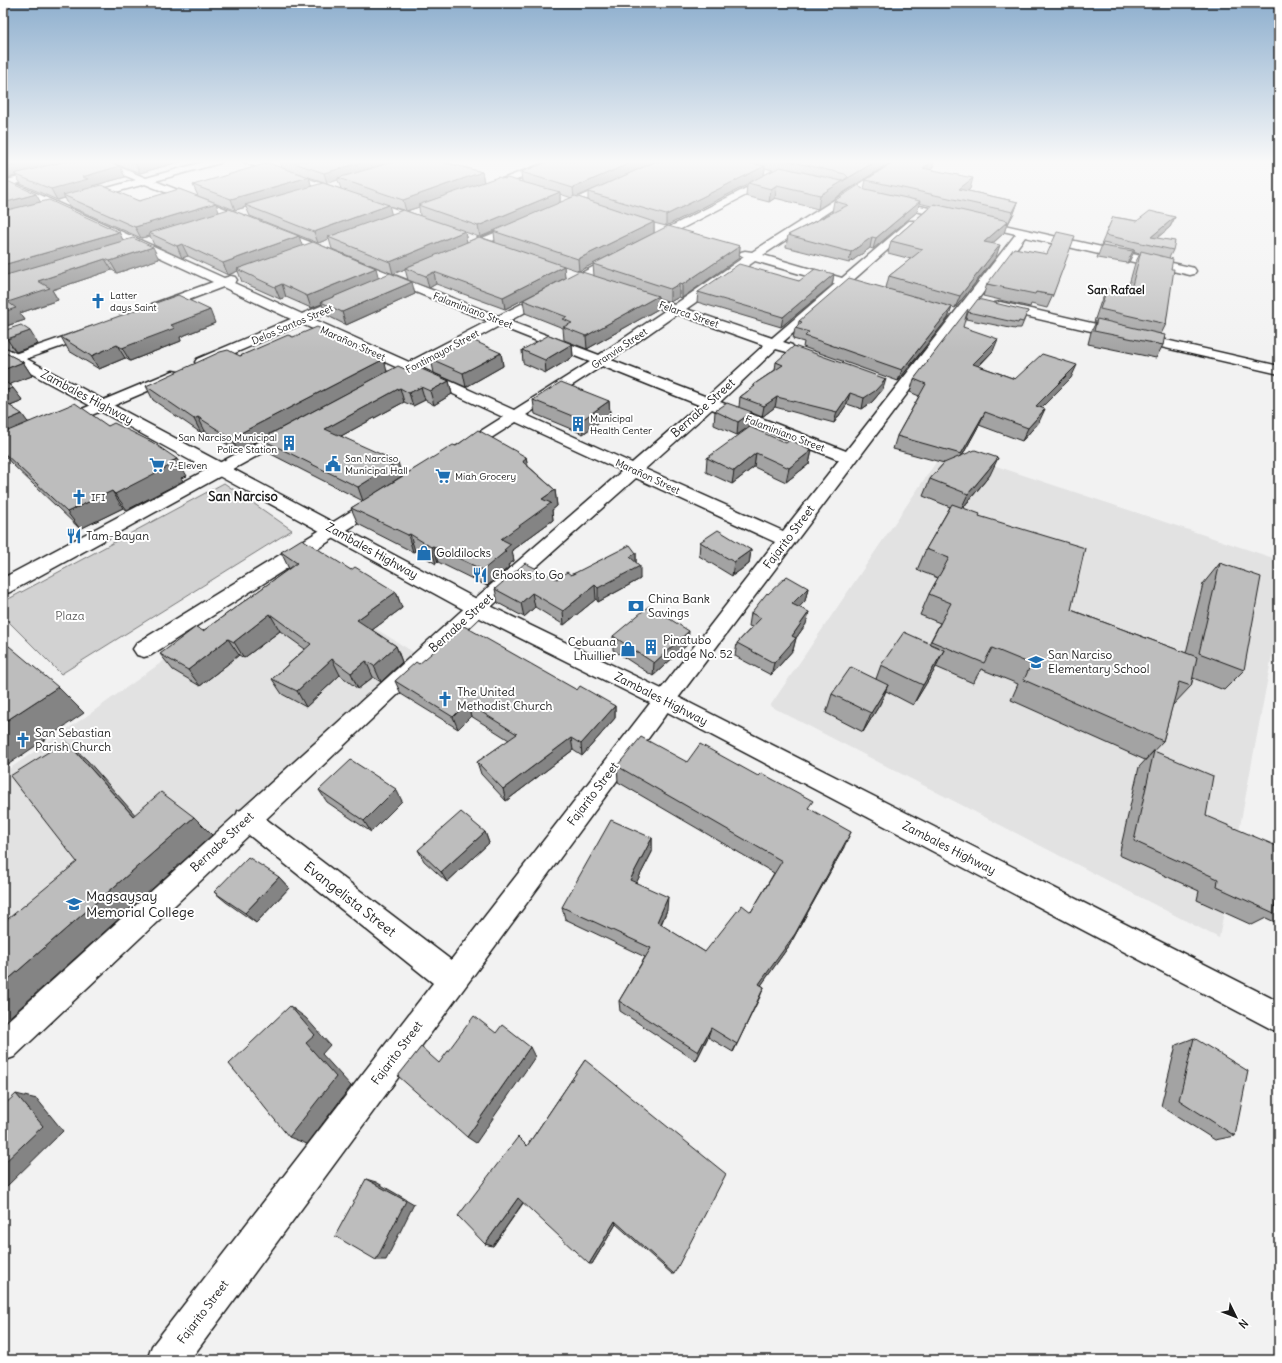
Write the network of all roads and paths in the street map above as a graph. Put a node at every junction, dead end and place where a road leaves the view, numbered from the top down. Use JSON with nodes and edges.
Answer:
{"nodes":[{"id":1,"x":98,"y":225,"type":"edge"},
{"id":2,"x":258,"y":225,"type":"edge"},
{"id":3,"x":431,"y":225,"type":"edge"},
{"id":4,"x":522,"y":225,"type":"edge"},
{"id":5,"x":682,"y":225,"type":"edge"},
{"id":6,"x":803,"y":225,"type":"edge"},
{"id":7,"x":911,"y":225,"type":"edge"},
{"id":8,"x":989,"y":225,"type":"edge"},
{"id":9,"x":437,"y":227,"type":"edge"},
{"id":10,"x":652,"y":227,"type":"edge"},
{"id":11,"x":667,"y":232,"type":"junction"},
{"id":12,"x":1023,"y":232,"type":"junction"},
{"id":13,"x":681,"y":236,"type":"edge"},
{"id":14,"x":465,"y":237,"type":"edge"},
{"id":15,"x":153,"y":239,"type":"edge"},
{"id":16,"x":480,"y":242,"type":"junction"},
{"id":17,"x":138,"y":243,"type":"junction"},
{"id":18,"x":334,"y":243,"type":"edge"},
{"id":19,"x":123,"y":248,"type":"edge"},
{"id":20,"x":494,"y":248,"type":"edge"},
{"id":21,"x":319,"y":249,"type":"junction"},
{"id":22,"x":732,"y":250,"type":"edge"},
{"id":23,"x":305,"y":254,"type":"edge"},
{"id":24,"x":451,"y":255,"type":"edge"},
{"id":25,"x":754,"y":256,"type":"junction"},
{"id":26,"x":1190,"y":271,"type":"dead end"},
{"id":27,"x":407,"y":273,"type":"edge"},
{"id":28,"x":566,"y":273,"type":"dead end"},
{"id":29,"x":239,"y":278,"type":"edge"},
{"id":30,"x":580,"y":278,"type":"junction"},
{"id":31,"x":393,"y":280,"type":"junction"},
{"id":32,"x":844,"y":282,"type":"junction"},
{"id":33,"x":225,"y":283,"type":"junction"},
{"id":34,"x":595,"y":283,"type":"edge"},
{"id":35,"x":379,"y":286,"type":"edge"},
{"id":36,"x":860,"y":286,"type":"edge"},
{"id":37,"x":365,"y":292,"type":"edge"},
{"id":38,"x":971,"y":299,"type":"junction"},
{"id":39,"x":653,"y":302,"type":"edge"},
{"id":40,"x":675,"y":309,"type":"junction"},
{"id":41,"x":150,"y":310,"type":"edge"},
{"id":42,"x":302,"y":319,"type":"junction"},
{"id":43,"x":500,"y":320,"type":"junction"},
{"id":44,"x":105,"y":326,"type":"edge"},
{"id":45,"x":774,"y":343,"type":"junction"},
{"id":46,"x":796,"y":351,"type":"edge"},
{"id":47,"x":7,"y":358,"type":"edge"},
{"id":48,"x":602,"y":360,"type":"junction"},
{"id":49,"x":409,"y":368,"type":"junction"},
{"id":50,"x":1279,"y":370,"type":"edge"},
{"id":51,"x":367,"y":390,"type":"edge"},
{"id":52,"x":710,"y":403,"type":"junction"},
{"id":53,"x":102,"y":406,"type":"junction"},
{"id":54,"x":515,"y":416,"type":"junction"},
{"id":55,"x":304,"y":424,"type":"edge"},
{"id":56,"x":3,"y":448,"type":"edge"},
{"id":57,"x":448,"y":458,"type":"edge"},
{"id":58,"x":850,"y":458,"type":"junction"},
{"id":59,"x":220,"y":468,"type":"junction"},
{"id":60,"x":633,"y":469,"type":"junction"},
{"id":61,"x":394,"y":492,"type":"edge"},
{"id":62,"x":334,"y":530,"type":"junction"},
{"id":63,"x":787,"y":540,"type":"junction"},
{"id":64,"x":3,"y":587,"type":"edge"},
{"id":65,"x":477,"y":608,"type":"junction"},
{"id":66,"x":144,"y":649,"type":"dead end"},
{"id":67,"x":664,"y":700,"type":"junction"},
{"id":68,"x":248,"y":819,"type":"junction"},
{"id":69,"x":453,"y":980,"type":"junction"},
{"id":70,"x":1279,"y":1018,"type":"edge"},
{"id":71,"x":3,"y":1046,"type":"edge"},
{"id":72,"x":166,"y":1360,"type":"edge"}],
"edges":[{"from":1,"to":17,"type":"street","name":"Marañon Street"},
{"from":2,"to":21,"type":"street","name":"Falaminiano Street"},
{"from":3,"to":9,"type":"street"},
{"from":4,"to":16,"type":"street"},
{"from":5,"to":11,"type":"street","name":"Fontimayor Street"},
{"from":6,"to":25,"type":"street","name":"Granvia Street"},
{"from":7,"to":32,"type":"street","name":"Bernabe Street"},
{"from":8,"to":12,"type":"street"},
{"from":10,"to":11,"type":"street"},
{"from":11,"to":13,"type":"street"},
{"from":11,"to":30,"type":"street","name":"Fontimayor Street"},
{"from":12,"to":26,"type":"street"},
{"from":12,"to":38,"type":"street","name":"Fajarito Street"},
{"from":14,"to":16,"type":"street"},
{"from":15,"to":17,"type":"street"},
{"from":16,"to":20,"type":"street"},
{"from":16,"to":24,"type":"street"},
{"from":17,"to":19,"type":"street"},
{"from":17,"to":33,"type":"street","name":"Marañon Street"},
{"from":18,"to":21,"type":"street"},
{"from":21,"to":23,"type":"street"},
{"from":21,"to":31,"type":"street","name":"Falaminiano Street"},
{"from":22,"to":25,"type":"street"},
{"from":25,"to":32,"type":"street"},
{"from":25,"to":40,"type":"street","name":"Granvia Street"},
{"from":27,"to":31,"type":"street"},
{"from":28,"to":30,"type":"street"},
{"from":29,"to":33,"type":"street"},
{"from":30,"to":34,"type":"street"},
{"from":30,"to":43,"type":"street","name":"Fontimayor Street"},
{"from":31,"to":35,"type":"street"},
{"from":31,"to":43,"type":"street","name":"Falaminiano Street"},
{"from":32,"to":36,"type":"street"},
{"from":32,"to":45,"type":"street","name":"Bernabe Street"},
{"from":33,"to":41,"type":"street"},
{"from":33,"to":42,"type":"street","name":"Marañon Street"},
{"from":37,"to":42,"type":"street","name":"Delos Santos Street"},
{"from":38,"to":50,"type":"street"},
{"from":38,"to":58,"type":"street","name":"Fajarito Street"},
{"from":39,"to":40,"type":"street","name":"Felarca Street"},
{"from":40,"to":45,"type":"street","name":"Felarca Street"},
{"from":40,"to":48,"type":"street","name":"Granvia Street"},
{"from":42,"to":49,"type":"street","name":"Marañon Street"},
{"from":42,"to":53,"type":"street","name":"Delos Santos Street"},
{"from":43,"to":48,"type":"street","name":"Falaminiano Street"},
{"from":43,"to":49,"type":"street","name":"Fontimayor Street"},
{"from":44,"to":47,"type":"street"},
{"from":45,"to":46,"type":"street","name":"Felarca Street"},
{"from":45,"to":52,"type":"street","name":"Bernabe Street"},
{"from":47,"to":53,"type":"street","name":"Zambales Highway"},
{"from":48,"to":52,"type":"street","name":"Falaminiano Street"},
{"from":48,"to":54,"type":"street","name":"Granvia Street"},
{"from":49,"to":51,"type":"street","name":"Fontimayor Street"},
{"from":49,"to":54,"type":"street","name":"Marañon Street"},
{"from":52,"to":58,"type":"street","name":"Falaminiano Street"},
{"from":52,"to":60,"type":"street","name":"Bernabe Street"},
{"from":53,"to":56,"type":"street","name":"Delos Santos Street"},
{"from":53,"to":59,"type":"street","name":"Zambales Highway"},
{"from":54,"to":57,"type":"street","name":"Granvia Street"},
{"from":54,"to":60,"type":"street","name":"Marañon Street"},
{"from":55,"to":59,"type":"street"},
{"from":58,"to":63,"type":"street","name":"Fajarito Street"},
{"from":59,"to":62,"type":"street","name":"Zambales Highway"},
{"from":59,"to":64,"type":"street"},
{"from":60,"to":63,"type":"street","name":"Marañon Street"},
{"from":60,"to":65,"type":"street","name":"Bernabe Street"},
{"from":61,"to":62,"type":"street"},
{"from":62,"to":65,"type":"street","name":"Zambales Highway"},
{"from":62,"to":66,"type":"street"},
{"from":63,"to":67,"type":"street","name":"Fajarito Street"},
{"from":65,"to":67,"type":"street","name":"Zambales Highway"},
{"from":65,"to":68,"type":"street","name":"Bernabe Street"},
{"from":67,"to":69,"type":"street","name":"Fajarito Street"},
{"from":67,"to":70,"type":"street","name":"Zambales Highway"},
{"from":68,"to":69,"type":"street","name":"Evangelista Street"},
{"from":68,"to":71,"type":"street","name":"Bernabe Street"},
{"from":69,"to":72,"type":"street","name":"Fajarito Street"}]}
